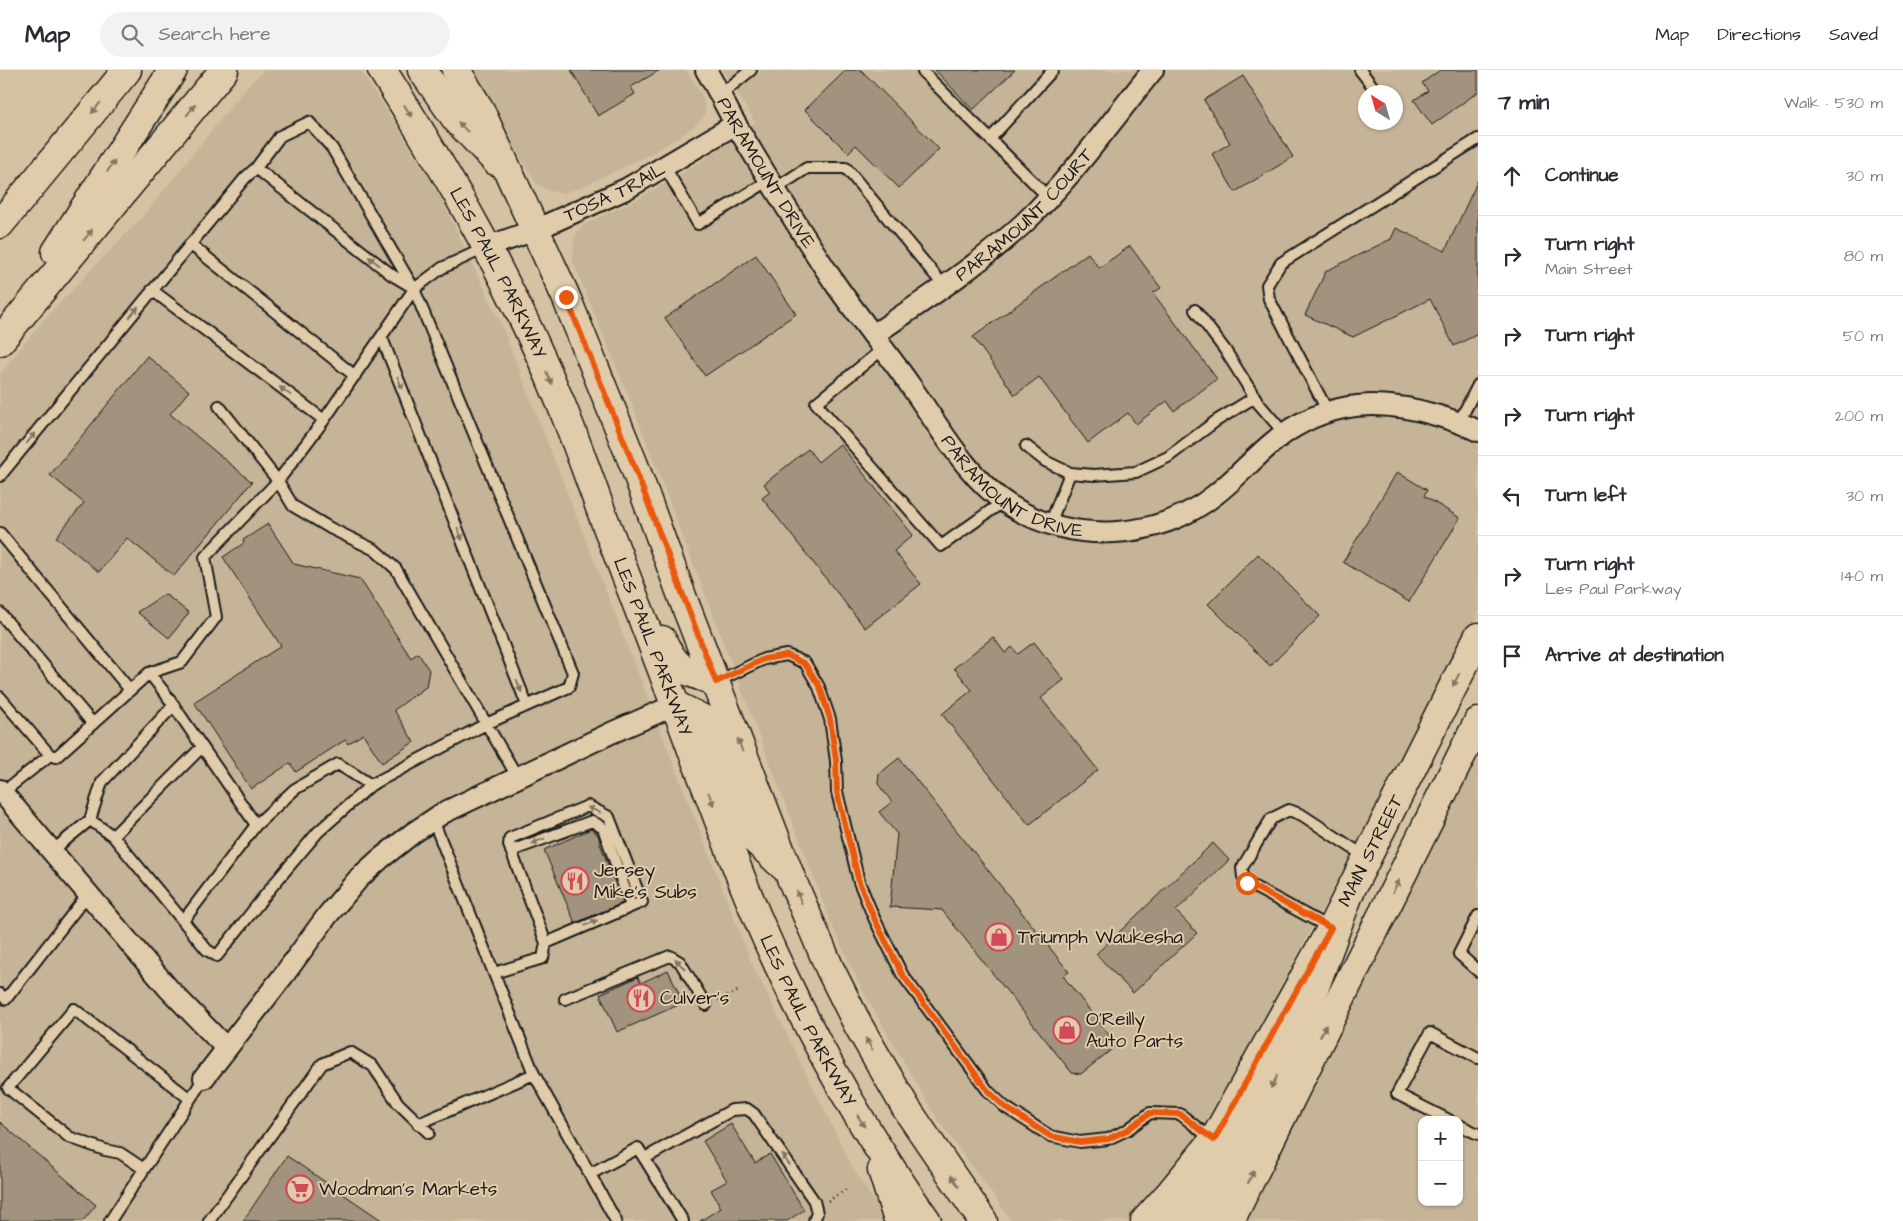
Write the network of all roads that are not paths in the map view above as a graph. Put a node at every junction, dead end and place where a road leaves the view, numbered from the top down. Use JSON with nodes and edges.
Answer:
{"nodes":[{"id":1,"x":126,"y":70,"type":"edge"},
{"id":2,"x":173,"y":70,"type":"edge"},
{"id":3,"x":224,"y":70,"type":"edge"},
{"id":4,"x":382,"y":70,"type":"edge"},
{"id":5,"x":422,"y":70,"type":"edge"},
{"id":6,"x":456,"y":70,"type":"edge"},
{"id":7,"x":706,"y":70,"type":"edge"},
{"id":8,"x":751,"y":70,"type":"edge"},
{"id":9,"x":1053,"y":70,"type":"edge"},
{"id":10,"x":1153,"y":70,"type":"edge"},
{"id":11,"x":1360,"y":70,"type":"edge"},
{"id":12,"x":923,"y":72,"type":"dead end"},
{"id":13,"x":1372,"y":85,"type":"edge"},
{"id":14,"x":720,"y":95,"type":"junction"},
{"id":15,"x":736,"y":124,"type":"junction"},
{"id":16,"x":990,"y":138,"type":"junction"},
{"id":17,"x":1478,"y":139,"type":"edge"},
{"id":18,"x":665,"y":167,"type":"junction"},
{"id":19,"x":256,"y":168,"type":"junction"},
{"id":20,"x":509,"y":175,"type":"junction"},
{"id":21,"x":773,"y":184,"type":"junction"},
{"id":22,"x":1049,"y":198,"type":"junction"},
{"id":23,"x":0,"y":224,"type":"edge"},
{"id":24,"x":535,"y":230,"type":"junction"},
{"id":25,"x":190,"y":244,"type":"junction"},
{"id":26,"x":488,"y":247,"type":"junction"},
{"id":27,"x":944,"y":286,"type":"junction"},
{"id":28,"x":414,"y":289,"type":"junction"},
{"id":29,"x":152,"y":290,"type":"junction"},
{"id":30,"x":1195,"y":310,"type":"dead end"},
{"id":31,"x":23,"y":313,"type":"junction"},
{"id":32,"x":382,"y":338,"type":"junction"},
{"id":33,"x":0,"y":341,"type":"edge"},
{"id":34,"x":879,"y":341,"type":"junction"},
{"id":35,"x":355,"y":376,"type":"junction"},
{"id":36,"x":1478,"y":385,"type":"edge"},
{"id":37,"x":1254,"y":397,"type":"junction"},
{"id":38,"x":219,"y":406,"type":"dead end"},
{"id":39,"x":1328,"y":412,"type":"junction"},
{"id":40,"x":324,"y":420,"type":"junction"},
{"id":41,"x":1459,"y":422,"type":"junction"},
{"id":42,"x":1478,"y":430,"type":"edge"},
{"id":43,"x":1284,"y":434,"type":"junction"},
{"id":44,"x":1026,"y":446,"type":"dead end"},
{"id":45,"x":587,"y":473,"type":"junction"},
{"id":46,"x":1070,"y":473,"type":"junction"},
{"id":47,"x":0,"y":476,"type":"edge"},
{"id":48,"x":278,"y":482,"type":"junction"},
{"id":49,"x":1004,"y":501,"type":"junction"},
{"id":50,"x":1050,"y":524,"type":"junction"},
{"id":51,"x":0,"y":533,"type":"edge"},
{"id":52,"x":0,"y":613,"type":"edge"},
{"id":53,"x":1478,"y":637,"type":"edge"},
{"id":54,"x":149,"y":673,"type":"junction"},
{"id":55,"x":716,"y":682,"type":"junction"},
{"id":56,"x":130,"y":690,"type":"junction"},
{"id":57,"x":0,"y":697,"type":"edge"},
{"id":58,"x":174,"y":705,"type":"junction"},
{"id":59,"x":527,"y":705,"type":"junction"},
{"id":60,"x":675,"y":705,"type":"junction"},
{"id":61,"x":1478,"y":722,"type":"edge"},
{"id":62,"x":92,"y":724,"type":"junction"},
{"id":63,"x":486,"y":724,"type":"junction"},
{"id":64,"x":202,"y":746,"type":"junction"},
{"id":65,"x":50,"y":755,"type":"junction"},
{"id":66,"x":518,"y":778,"type":"junction"},
{"id":67,"x":371,"y":785,"type":"junction"},
{"id":68,"x":1,"y":791,"type":"edge"},
{"id":69,"x":90,"y":820,"type":"junction"},
{"id":70,"x":433,"y":820,"type":"junction"},
{"id":71,"x":256,"y":825,"type":"junction"},
{"id":72,"x":113,"y":836,"type":"junction"},
{"id":73,"x":510,"y":848,"type":"junction"},
{"id":74,"x":52,"y":851,"type":"junction"},
{"id":75,"x":1367,"y":858,"type":"junction"},
{"id":76,"x":788,"y":870,"type":"junction"},
{"id":77,"x":88,"y":894,"type":"junction"},
{"id":78,"x":631,"y":906,"type":"junction"},
{"id":79,"x":1478,"y":916,"type":"edge"},
{"id":80,"x":183,"y":921,"type":"junction"},
{"id":81,"x":1333,"y":930,"type":"junction"},
{"id":82,"x":546,"y":943,"type":"junction"},
{"id":83,"x":1478,"y":971,"type":"edge"},
{"id":84,"x":494,"y":972,"type":"junction"},
{"id":85,"x":0,"y":994,"type":"edge"},
{"id":86,"x":565,"y":999,"type":"dead end"},
{"id":87,"x":706,"y":1005,"type":"dead end"},
{"id":88,"x":226,"y":1048,"type":"junction"},
{"id":89,"x":1478,"y":1058,"type":"edge"},
{"id":90,"x":534,"y":1074,"type":"junction"},
{"id":91,"x":204,"y":1078,"type":"joint"},
{"id":92,"x":4,"y":1087,"type":"edge"},
{"id":93,"x":190,"y":1099,"type":"junction"},
{"id":94,"x":1441,"y":1116,"type":"edge"},
{"id":95,"x":418,"y":1124,"type":"junction"},
{"id":96,"x":1463,"y":1127,"type":"edge"},
{"id":97,"x":429,"y":1133,"type":"dead end"},
{"id":98,"x":1478,"y":1134,"type":"edge"},
{"id":99,"x":1214,"y":1140,"type":"junction"},
{"id":100,"x":880,"y":1151,"type":"junction"},
{"id":101,"x":644,"y":1158,"type":"junction"},
{"id":102,"x":144,"y":1169,"type":"junction"},
{"id":103,"x":590,"y":1174,"type":"junction"},
{"id":104,"x":110,"y":1221,"type":"edge"},
{"id":105,"x":209,"y":1221,"type":"edge"},
{"id":106,"x":616,"y":1221,"type":"edge"},
{"id":107,"x":682,"y":1221,"type":"edge"},
{"id":108,"x":814,"y":1221,"type":"edge"},
{"id":109,"x":900,"y":1221,"type":"edge"},
{"id":110,"x":927,"y":1221,"type":"edge"},
{"id":111,"x":947,"y":1221,"type":"edge"},
{"id":112,"x":983,"y":1221,"type":"edge"},
{"id":113,"x":1145,"y":1221,"type":"edge"},
{"id":114,"x":1173,"y":1221,"type":"edge"},
{"id":115,"x":1202,"y":1221,"type":"edge"},
{"id":116,"x":1230,"y":1221,"type":"edge"}],
"edges":[{"from":1,"to":23,"type":"main road","one_way":true},
{"from":31,"to":2,"type":"main road","one_way":true},
{"from":31,"to":3,"type":"main road","one_way":true},
{"from":4,"to":26,"type":"main road","name":"LES PAUL PARKWAY","one_way":true},
{"from":20,"to":5,"type":"main road","one_way":true},
{"from":6,"to":20,"type":"main road"},
{"from":7,"to":14,"type":"street","name":"PARAMOUNT DRIVE"},
{"from":8,"to":14,"type":"lane"},
{"from":9,"to":16,"type":"lane"},
{"from":10,"to":22,"type":"street","name":"PARAMOUNT COURT"},
{"from":11,"to":13,"type":"lane"},
{"from":12,"to":16,"type":"lane"},
{"from":14,"to":15,"type":"street","name":"PARAMOUNT DRIVE"},
{"from":15,"to":18,"type":"street","name":"TOSA TRAIL"},
{"from":15,"to":21,"type":"street","name":"PARAMOUNT DRIVE"},
{"from":16,"to":22,"type":"lane"},
{"from":17,"to":39,"type":"lane"},
{"from":18,"to":21,"type":"lane"},
{"from":18,"to":24,"type":"street","name":"TOSA TRAIL"},
{"from":19,"to":25,"type":"lane"},
{"from":28,"to":19,"type":"lane","one_way":true},
{"from":19,"to":28,"type":"lane"},
{"from":20,"to":24,"type":"main road"},
{"from":21,"to":27,"type":"lane"},
{"from":21,"to":34,"type":"street","name":"PARAMOUNT DRIVE"},
{"from":22,"to":27,"type":"street","name":"PARAMOUNT COURT"},
{"from":24,"to":26,"type":"street","name":"TOSA TRAIL"},
{"from":24,"to":55,"type":"main road"},
{"from":25,"to":29,"type":"lane"},
{"from":25,"to":35,"type":"lane"},
{"from":26,"to":28,"type":"lane"},
{"from":26,"to":45,"type":"main road","name":"LES PAUL PARKWAY","one_way":true},
{"from":27,"to":34,"type":"street","name":"PARAMOUNT COURT"},
{"from":28,"to":32,"type":"lane"},
{"from":28,"to":59,"type":"lane"},
{"from":40,"to":29,"type":"lane","one_way":true},
{"from":47,"to":29,"type":"lane","one_way":true},
{"from":30,"to":37,"type":"lane"},
{"from":31,"to":33,"type":"main road"},
{"from":32,"to":35,"type":"lane"},
{"from":32,"to":59,"type":"lane","one_way":true},
{"from":34,"to":49,"type":"street","name":"PARAMOUNT DRIVE"},
{"from":34,"to":49,"type":"lane"},
{"from":35,"to":40,"type":"lane"},
{"from":36,"to":41,"type":"lane"},
{"from":37,"to":43,"type":"lane"},
{"from":37,"to":46,"type":"lane"},
{"from":38,"to":48,"type":"lane"},
{"from":39,"to":41,"type":"street","name":"PARAMOUNT DRIVE"},
{"from":39,"to":43,"type":"street","name":"PARAMOUNT DRIVE"},
{"from":40,"to":48,"type":"lane"},
{"from":41,"to":42,"type":"street","name":"PARAMOUNT DRIVE"},
{"from":43,"to":50,"type":"street","name":"PARAMOUNT DRIVE"},
{"from":44,"to":46,"type":"lane"},
{"from":45,"to":55,"type":"main road"},
{"from":45,"to":60,"type":"main road","name":"LES PAUL PARKWAY"},
{"from":46,"to":50,"type":"lane"},
{"from":48,"to":54,"type":"lane"},
{"from":48,"to":63,"type":"lane"},
{"from":49,"to":50,"type":"street","name":"PARAMOUNT DRIVE"},
{"from":51,"to":56,"type":"lane"},
{"from":52,"to":62,"type":"lane"},
{"from":53,"to":75,"type":"main road","name":"MAIN STREET","one_way":true},
{"from":54,"to":56,"type":"lane"},
{"from":54,"to":58,"type":"lane"},
{"from":76,"to":55,"type":"main road","one_way":true},
{"from":55,"to":99,"type":"lane"},
{"from":56,"to":62,"type":"lane"},
{"from":57,"to":65,"type":"lane"},
{"from":58,"to":64,"type":"lane"},
{"from":58,"to":69,"type":"lane"},
{"from":59,"to":63,"type":"lane"},
{"from":60,"to":66,"type":"street"},
{"from":60,"to":76,"type":"main road"},
{"from":60,"to":100,"type":"main road","name":"LES PAUL PARKWAY","one_way":true},
{"from":116,"to":61,"type":"main road","name":"MAIN STREET","one_way":true},
{"from":62,"to":65,"type":"lane"},
{"from":63,"to":66,"type":"lane"},
{"from":63,"to":67,"type":"lane"},
{"from":64,"to":71,"type":"lane"},
{"from":64,"to":72,"type":"lane"},
{"from":65,"to":68,"type":"lane"},
{"from":66,"to":70,"type":"street"},
{"from":67,"to":71,"type":"lane"},
{"from":67,"to":80,"type":"lane"},
{"from":68,"to":74,"type":"street"},
{"from":69,"to":72,"type":"lane"},
{"from":69,"to":74,"type":"lane"},
{"from":70,"to":84,"type":"lane"},
{"from":70,"to":88,"type":"street"},
{"from":71,"to":80,"type":"lane"},
{"from":72,"to":80,"type":"lane"},
{"from":78,"to":73,"type":"lane","one_way":true},
{"from":78,"to":73,"type":"lane","one_way":true},
{"from":73,"to":82,"type":"lane"},
{"from":74,"to":77,"type":"street"},
{"from":75,"to":81,"type":"main road","name":"MAIN STREET"},
{"from":75,"to":81,"type":"lane"},
{"from":112,"to":76,"type":"main road","one_way":true},
{"from":77,"to":85,"type":"lane"},
{"from":77,"to":88,"type":"street"},
{"from":82,"to":78,"type":"lane","one_way":true},
{"from":79,"to":83,"type":"lane"},
{"from":81,"to":99,"type":"main road","name":"MAIN STREET"},
{"from":81,"to":115,"type":"main road","one_way":true},
{"from":82,"to":84,"type":"lane"},
{"from":84,"to":90,"type":"lane"},
{"from":87,"to":86,"type":"lane","one_way":true},
{"from":88,"to":91,"type":"street"},
{"from":89,"to":94,"type":"lane"},
{"from":90,"to":95,"type":"lane"},
{"from":90,"to":103,"type":"lane"},
{"from":91,"to":93,"type":"lane"},
{"from":92,"to":93,"type":"lane"},
{"from":92,"to":102,"type":"lane"},
{"from":93,"to":102,"type":"lane"},
{"from":95,"to":97,"type":"lane"},
{"from":95,"to":105,"type":"lane"},
{"from":96,"to":98,"type":"lane"},
{"from":99,"to":113,"type":"main road"},
{"from":99,"to":114,"type":"main road","name":"MAIN STREET"},
{"from":100,"to":109,"type":"main road"},
{"from":100,"to":110,"type":"main road","name":"LES PAUL PARKWAY"},
{"from":100,"to":111,"type":"main road"},
{"from":101,"to":103,"type":"lane"},
{"from":101,"to":107,"type":"lane"},
{"from":108,"to":101,"type":"lane","one_way":true},
{"from":102,"to":104,"type":"lane"},
{"from":103,"to":106,"type":"lane"}]}
